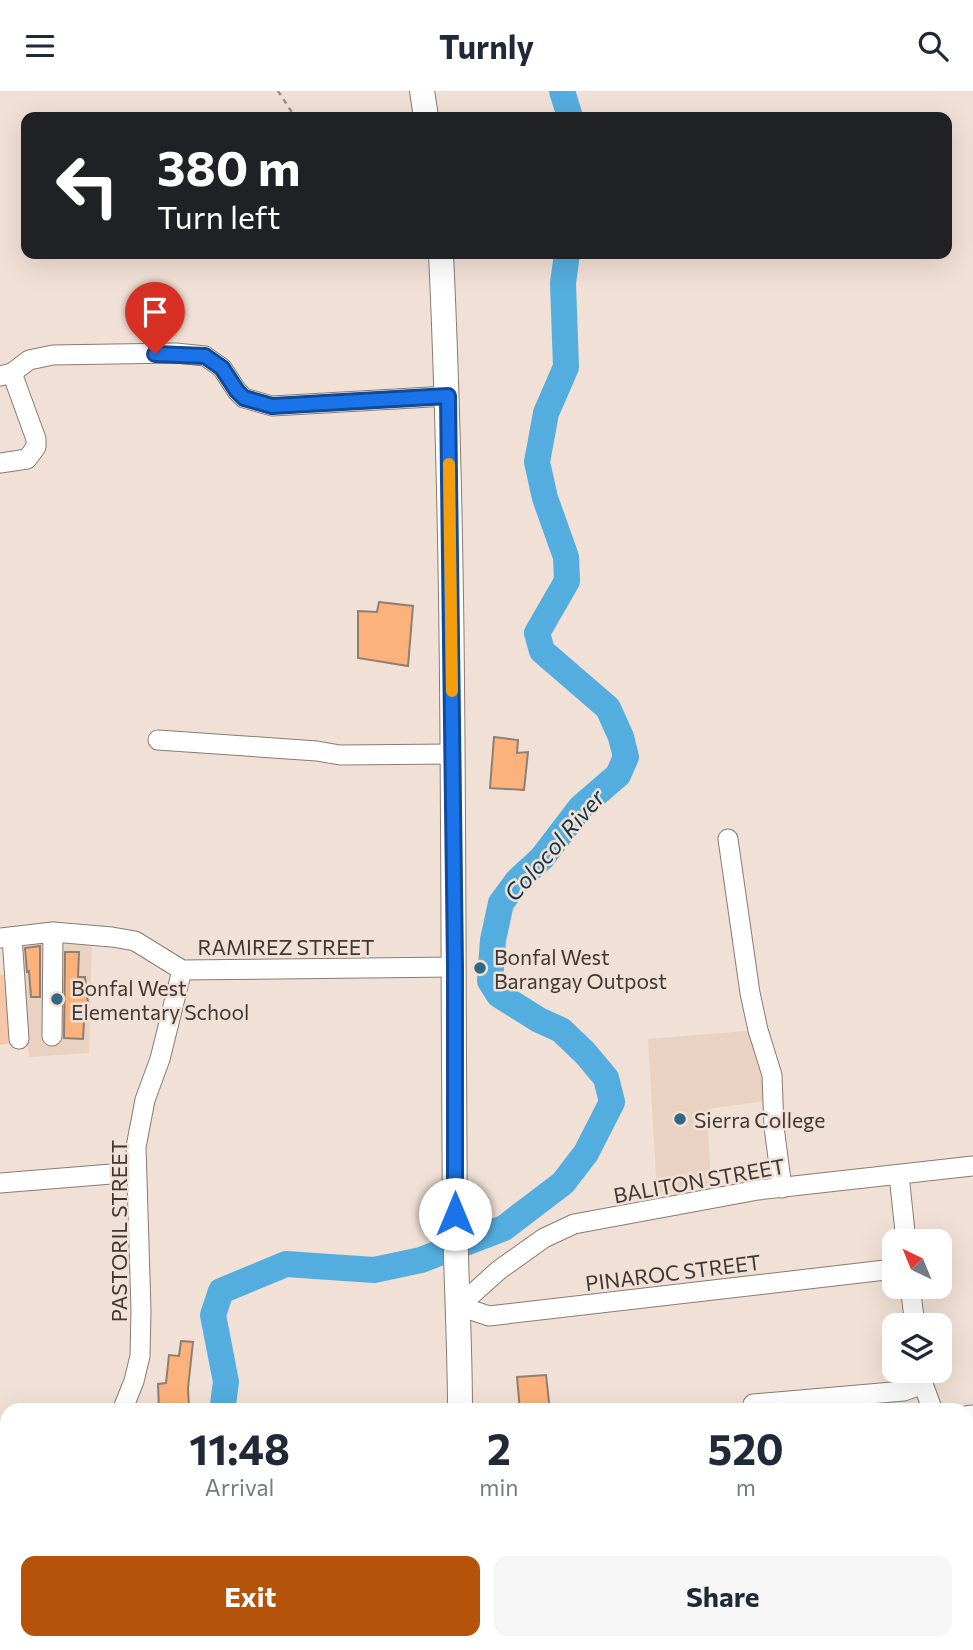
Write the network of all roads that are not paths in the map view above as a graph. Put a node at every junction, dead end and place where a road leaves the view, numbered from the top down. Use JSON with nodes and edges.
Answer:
{"nodes":[{"id":1,"x":422,"y":91,"type":"edge"},
{"id":2,"x":425,"y":112,"type":"edge"},
{"id":3,"x":440,"y":259,"type":"edge"},
{"id":4,"x":6,"y":375,"type":"edge"},
{"id":5,"x":448,"y":396,"type":"junction"},
{"id":6,"x":0,"y":463,"type":"edge"},
{"id":7,"x":158,"y":740,"type":"dead end"},
{"id":8,"x":452,"y":754,"type":"junction"},
{"id":9,"x":728,"y":839,"type":"dead end"},
{"id":10,"x":53,"y":932,"type":"junction"},
{"id":11,"x":6,"y":938,"type":"edge"},
{"id":12,"x":455,"y":967,"type":"junction"},
{"id":13,"x":182,"y":969,"type":"junction"},
{"id":14,"x":52,"y":1036,"type":"dead end"},
{"id":15,"x":19,"y":1039,"type":"dead end"},
{"id":16,"x":973,"y":1166,"type":"edge"},
{"id":17,"x":136,"y":1172,"type":"junction"},
{"id":18,"x":899,"y":1175,"type":"junction"},
{"id":19,"x":0,"y":1183,"type":"edge"},
{"id":20,"x":782,"y":1188,"type":"junction"},
{"id":21,"x":904,"y":1229,"type":"edge"},
{"id":22,"x":882,"y":1270,"type":"edge"},
{"id":23,"x":459,"y":1306,"type":"junction"},
{"id":24,"x":914,"y":1383,"type":"edge"},
{"id":25,"x":923,"y":1383,"type":"edge"},
{"id":26,"x":125,"y":1403,"type":"edge"},
{"id":27,"x":460,"y":1403,"type":"edge"},
{"id":28,"x":766,"y":1403,"type":"edge"},
{"id":29,"x":930,"y":1403,"type":"edge"}],
"edges":[{"from":1,"to":2,"type":"main road"},
{"from":3,"to":5,"type":"main road"},
{"from":4,"to":5,"type":"street"},
{"from":4,"to":6,"type":"street"},
{"from":5,"to":8,"type":"main road"},
{"from":7,"to":8,"type":"street"},
{"from":8,"to":12,"type":"main road"},
{"from":9,"to":20,"type":"street"},
{"from":10,"to":11,"type":"street","name":"RAMIREZ STREET"},
{"from":10,"to":13,"type":"street","name":"RAMIREZ STREET"},
{"from":10,"to":14,"type":"street"},
{"from":11,"to":15,"type":"street"},
{"from":12,"to":13,"type":"street","name":"RAMIREZ STREET"},
{"from":12,"to":23,"type":"main road"},
{"from":13,"to":17,"type":"street","name":"PASTORIL STREET"},
{"from":16,"to":18,"type":"street","name":"BALITON STREET"},
{"from":17,"to":19,"type":"street"},
{"from":17,"to":26,"type":"street","name":"PASTORIL STREET"},
{"from":18,"to":20,"type":"street","name":"BALITON STREET"},
{"from":18,"to":21,"type":"street"},
{"from":20,"to":23,"type":"street","name":"BALITON STREET"},
{"from":22,"to":23,"type":"street","name":"PINAROC STREET"},
{"from":23,"to":27,"type":"main road"},
{"from":24,"to":28,"type":"street"},
{"from":25,"to":29,"type":"street"}]}
